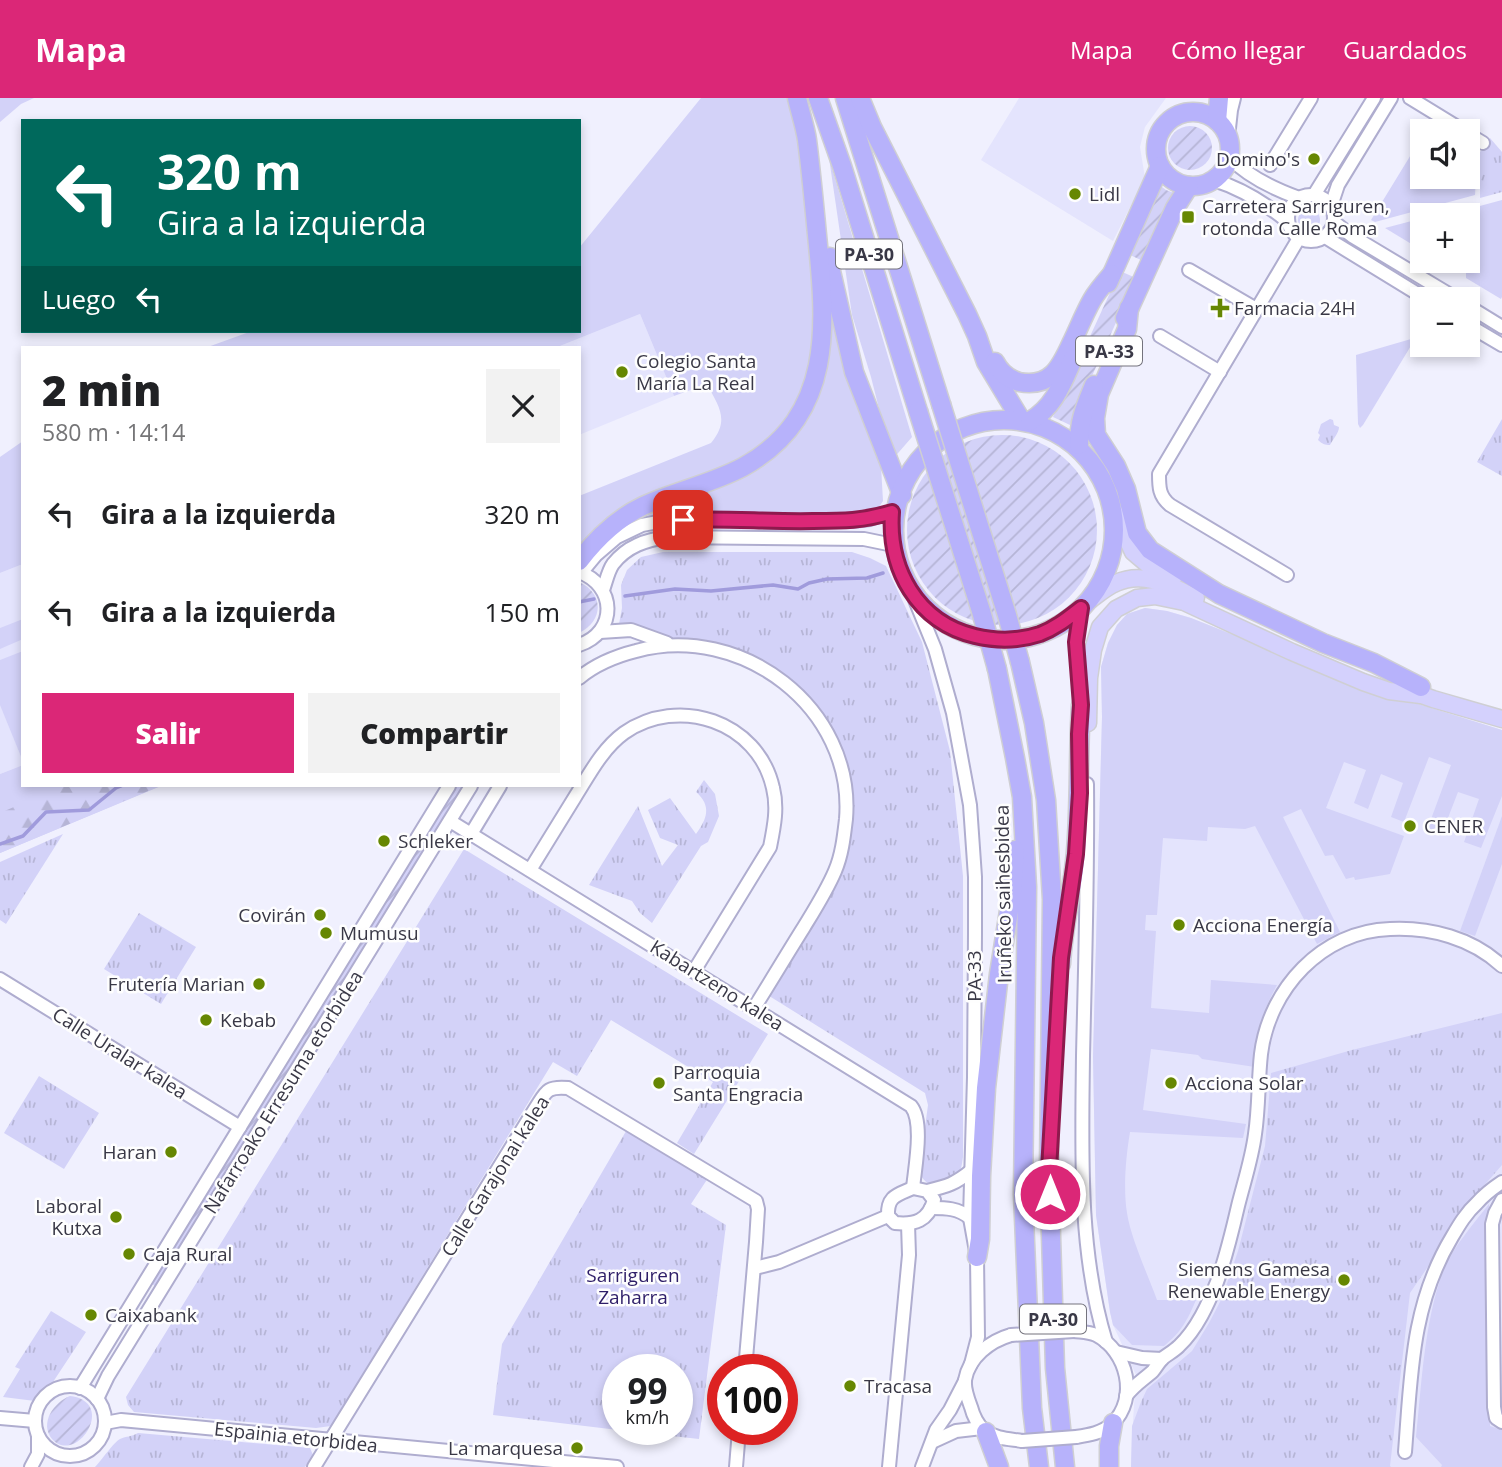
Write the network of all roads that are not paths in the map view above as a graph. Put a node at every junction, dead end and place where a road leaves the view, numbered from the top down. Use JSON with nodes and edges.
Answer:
{"nodes":[{"id":1,"x":797,"y":98,"type":"edge"},
{"id":2,"x":805,"y":98,"type":"edge"},
{"id":3,"x":818,"y":98,"type":"edge"},
{"id":4,"x":845,"y":98,"type":"edge"},
{"id":5,"x":860,"y":98,"type":"edge"},
{"id":6,"x":1187,"y":98,"type":"edge"},
{"id":7,"x":1219,"y":98,"type":"edge"},
{"id":8,"x":1234,"y":98,"type":"edge"},
{"id":9,"x":1311,"y":98,"type":"edge"},
{"id":10,"x":1374,"y":98,"type":"edge"},
{"id":11,"x":1391,"y":98,"type":"edge"},
{"id":12,"x":1410,"y":98,"type":"edge"},
{"id":13,"x":1175,"y":116,"type":"junction"},
{"id":14,"x":1445,"y":119,"type":"edge"},
{"id":15,"x":1217,"y":121,"type":"junction"},
{"id":16,"x":1228,"y":137,"type":"junction"},
{"id":17,"x":1480,"y":141,"type":"edge"},
{"id":18,"x":1483,"y":143,"type":"dead end"},
{"id":19,"x":1229,"y":157,"type":"junction"},
{"id":20,"x":1270,"y":165,"type":"dead end"},
{"id":21,"x":1160,"y":166,"type":"junction"},
{"id":22,"x":1214,"y":180,"type":"junction"},
{"id":23,"x":1189,"y":186,"type":"junction"},
{"id":24,"x":1314,"y":195,"type":"junction"},
{"id":25,"x":1299,"y":198,"type":"junction"},
{"id":26,"x":1331,"y":205,"type":"junction"},
{"id":27,"x":1287,"y":221,"type":"junction"},
{"id":28,"x":1334,"y":222,"type":"junction"},
{"id":29,"x":922,"y":227,"type":"junction"},
{"id":30,"x":1325,"y":237,"type":"junction"},
{"id":31,"x":1299,"y":238,"type":"junction"},
{"id":32,"x":1189,"y":270,"type":"dead end"},
{"id":33,"x":1112,"y":274,"type":"junction"},
{"id":34,"x":1437,"y":287,"type":"edge"},
{"id":35,"x":1410,"y":289,"type":"edge"},
{"id":36,"x":1129,"y":308,"type":"junction"},
{"id":37,"x":1256,"y":309,"type":"junction"},
{"id":38,"x":1480,"y":313,"type":"edge"},
{"id":39,"x":1502,"y":327,"type":"edge"},
{"id":40,"x":1480,"y":331,"type":"edge"},
{"id":41,"x":1160,"y":336,"type":"dead end"},
{"id":42,"x":1502,"y":345,"type":"edge"},
{"id":43,"x":1220,"y":372,"type":"junction"},
{"id":44,"x":1026,"y":421,"type":"junction"},
{"id":45,"x":1079,"y":445,"type":"junction"},
{"id":46,"x":902,"y":495,"type":"junction"},
{"id":47,"x":1114,"y":511,"type":"junction"},
{"id":48,"x":892,"y":512,"type":"junction"},
{"id":49,"x":893,"y":545,"type":"junction"},
{"id":50,"x":581,"y":568,"type":"edge"},
{"id":51,"x":581,"y":568,"type":"edge"},
{"id":52,"x":581,"y":570,"type":"edge"},
{"id":53,"x":1287,"y":575,"type":"dead end"},
{"id":54,"x":603,"y":590,"type":"junction"},
{"id":55,"x":913,"y":595,"type":"junction"},
{"id":56,"x":1084,"y":605,"type":"junction"},
{"id":57,"x":600,"y":632,"type":"junction"},
{"id":58,"x":581,"y":644,"type":"edge"},
{"id":59,"x":672,"y":644,"type":"junction"},
{"id":60,"x":997,"y":669,"type":"junction"},
{"id":61,"x":581,"y":676,"type":"edge"},
{"id":62,"x":1421,"y":691,"type":"junction"},
{"id":63,"x":1081,"y":705,"type":"junction"},
{"id":64,"x":1502,"y":711,"type":"edge"},
{"id":65,"x":1502,"y":719,"type":"edge"},
{"id":66,"x":1086,"y":746,"type":"junction"},
{"id":67,"x":448,"y":787,"type":"edge"},
{"id":68,"x":470,"y":787,"type":"edge"},
{"id":69,"x":499,"y":787,"type":"edge"},
{"id":70,"x":450,"y":821,"type":"junction"},
{"id":71,"x":471,"y":834,"type":"junction"},
{"id":72,"x":530,"y":870,"type":"junction"},
{"id":73,"x":1502,"y":966,"type":"edge"},
{"id":74,"x":694,"y":971,"type":"junction"},
{"id":75,"x":0,"y":979,"type":"edge"},
{"id":76,"x":754,"y":1009,"type":"junction"},
{"id":77,"x":240,"y":1127,"type":"junction"},
{"id":78,"x":972,"y":1170,"type":"junction"},
{"id":79,"x":1049,"y":1170,"type":"junction"},
{"id":80,"x":1502,"y":1182,"type":"edge"},
{"id":81,"x":913,"y":1188,"type":"junction"},
{"id":82,"x":927,"y":1191,"type":"junction"},
{"id":83,"x":1502,"y":1200,"type":"edge"},
{"id":84,"x":932,"y":1208,"type":"junction"},
{"id":85,"x":888,"y":1216,"type":"junction"},
{"id":86,"x":970,"y":1218,"type":"junction"},
{"id":87,"x":908,"y":1224,"type":"junction"},
{"id":88,"x":977,"y":1257,"type":"junction"},
{"id":89,"x":755,"y":1268,"type":"junction"},
{"id":90,"x":1106,"y":1342,"type":"junction"},
{"id":91,"x":1116,"y":1352,"type":"junction"},
{"id":92,"x":747,"y":1354,"type":"edge"},
{"id":93,"x":1162,"y":1359,"type":"junction"},
{"id":94,"x":971,"y":1364,"type":"junction"},
{"id":95,"x":965,"y":1380,"type":"junction"},
{"id":96,"x":80,"y":1388,"type":"junction"},
{"id":97,"x":1126,"y":1396,"type":"junction"},
{"id":98,"x":97,"y":1399,"type":"junction"},
{"id":99,"x":0,"y":1418,"type":"edge"},
{"id":100,"x":35,"y":1421,"type":"junction"},
{"id":101,"x":1502,"y":1422,"type":"edge"},
{"id":102,"x":105,"y":1423,"type":"junction"},
{"id":103,"x":1113,"y":1423,"type":"junction"},
{"id":104,"x":984,"y":1430,"type":"junction"},
{"id":105,"x":38,"y":1436,"type":"junction"},
{"id":106,"x":330,"y":1440,"type":"junction"},
{"id":107,"x":932,"y":1442,"type":"junction"},
{"id":108,"x":738,"y":1445,"type":"edge"},
{"id":109,"x":1405,"y":1452,"type":"dead end"},
{"id":110,"x":71,"y":1455,"type":"junction"},
{"id":111,"x":486,"y":1461,"type":"edge"},
{"id":112,"x":31,"y":1467,"type":"edge"},
{"id":113,"x":54,"y":1467,"type":"edge"},
{"id":114,"x":314,"y":1467,"type":"edge"},
{"id":115,"x":617,"y":1467,"type":"edge"},
{"id":116,"x":736,"y":1467,"type":"edge"},
{"id":117,"x":890,"y":1467,"type":"edge"},
{"id":118,"x":922,"y":1467,"type":"edge"},
{"id":119,"x":999,"y":1467,"type":"edge"},
{"id":120,"x":1039,"y":1467,"type":"edge"},
{"id":121,"x":1065,"y":1467,"type":"edge"},
{"id":122,"x":1109,"y":1467,"type":"edge"}],
"edges":[{"from":1,"to":50,"type":"highway"},
{"from":2,"to":46,"type":"highway"},
{"from":3,"to":60,"type":"highway","name":"Iruñeko saihesbidea","number":"PA-30","bridge":true},
{"from":4,"to":79,"type":"highway","number":"PA-30","bridge":true},
{"from":5,"to":29,"type":"highway"},
{"from":6,"to":13,"type":"highway","number":"PA-33"},
{"from":7,"to":15,"type":"highway"},
{"from":8,"to":16,"type":"street"},
{"from":9,"to":20,"type":"street"},
{"from":10,"to":24,"type":"street"},
{"from":11,"to":26,"type":"street"},
{"from":12,"to":14,"type":"street"},
{"from":13,"to":15,"type":"highway"},
{"from":13,"to":21,"type":"highway","number":"PA-33"},
{"from":15,"to":16,"type":"highway"},
{"from":16,"to":19,"type":"highway"},
{"from":17,"to":18,"type":"street"},
{"from":19,"to":22,"type":"highway"},
{"from":19,"to":25,"type":"street"},
{"from":21,"to":23,"type":"highway"},
{"from":21,"to":33,"type":"highway","number":"PA-33"},
{"from":22,"to":23,"type":"highway"},
{"from":22,"to":27,"type":"street"},
{"from":23,"to":36,"type":"highway","number":"PA-33"},
{"from":24,"to":25,"type":"street"},
{"from":24,"to":26,"type":"street"},
{"from":25,"to":27,"type":"street"},
{"from":26,"to":28,"type":"street"},
{"from":27,"to":31,"type":"street"},
{"from":28,"to":30,"type":"street"},
{"from":28,"to":34,"type":"street"},
{"from":29,"to":33,"type":"highway"},
{"from":29,"to":44,"type":"highway"},
{"from":30,"to":31,"type":"street"},
{"from":30,"to":35,"type":"street"},
{"from":31,"to":37,"type":"street"},
{"from":32,"to":37,"type":"street"},
{"from":33,"to":44,"type":"highway","number":"PA-33"},
{"from":36,"to":45,"type":"highway","number":"PA-33"},
{"from":36,"to":62,"type":"highway"},
{"from":37,"to":43,"type":"street"},
{"from":38,"to":39,"type":"street"},
{"from":40,"to":42,"type":"street"},
{"from":41,"to":43,"type":"street"},
{"from":43,"to":53,"type":"street"},
{"from":44,"to":45,"type":"highway"},
{"from":44,"to":46,"type":"highway"},
{"from":45,"to":47,"type":"highway"},
{"from":46,"to":48,"type":"highway"},
{"from":47,"to":56,"type":"highway"},
{"from":47,"to":62,"type":"main road"},
{"from":48,"to":49,"type":"highway"},
{"from":48,"to":51,"type":"street"},
{"from":49,"to":54,"type":"street"},
{"from":49,"to":55,"type":"highway"},
{"from":52,"to":54,"type":"street"},
{"from":54,"to":57,"type":"street"},
{"from":55,"to":56,"type":"highway"},
{"from":55,"to":78,"type":"street","name":"PA-33"},
{"from":56,"to":62,"type":"main road"},
{"from":56,"to":63,"type":"street"},
{"from":57,"to":58,"type":"street"},
{"from":57,"to":59,"type":"street"},
{"from":59,"to":61,"type":"street"},
{"from":59,"to":76,"type":"street"},
{"from":60,"to":88,"type":"highway"},
{"from":60,"to":120,"type":"highway","name":"Iruñeko saihesbidea","number":"PA-30"},
{"from":62,"to":64,"type":"main road"},
{"from":62,"to":65,"type":"main road"},
{"from":62,"to":66,"type":"main road"},
{"from":63,"to":66,"type":"street"},
{"from":63,"to":79,"type":"highway"},
{"from":66,"to":90,"type":"street"},
{"from":67,"to":77,"type":"street","name":"Nafarroako Erresuma etorbidea"},
{"from":68,"to":70,"type":"street","name":"Nafarroako Erresuma etorbidea"},
{"from":69,"to":71,"type":"street"},
{"from":70,"to":71,"type":"street","name":"Kabartzeno kalea"},
{"from":70,"to":98,"type":"street","name":"Nafarroako Erresuma etorbidea"},
{"from":71,"to":72,"type":"street","name":"Kabartzeno kalea"},
{"from":72,"to":74,"type":"street","name":"Kabartzeno kalea"},
{"from":72,"to":74,"type":"street"},
{"from":73,"to":93,"type":"street"},
{"from":74,"to":76,"type":"street","name":"Kabartzeno kalea"},
{"from":75,"to":77,"type":"street","name":"Calle Uralar kalea"},
{"from":76,"to":81,"type":"street","name":"Kabartzeno kalea"},
{"from":77,"to":96,"type":"street","name":"Nafarroako Erresuma etorbidea"},
{"from":78,"to":82,"type":"street"},
{"from":78,"to":86,"type":"street","name":"PA-33"},
{"from":79,"to":121,"type":"highway","number":"PA-30"},
{"from":80,"to":109,"type":"street"},
{"from":81,"to":82,"type":"street"},
{"from":81,"to":85,"type":"street"},
{"from":82,"to":84,"type":"street"},
{"from":83,"to":101,"type":"street"},
{"from":84,"to":86,"type":"street"},
{"from":84,"to":87,"type":"street"},
{"from":85,"to":87,"type":"street"},
{"from":85,"to":89,"type":"street"},
{"from":86,"to":88,"type":"street","name":"PA-33"},
{"from":87,"to":117,"type":"street"},
{"from":88,"to":94,"type":"street","name":"PA-33"},
{"from":89,"to":92,"type":"street","name":"Calle Garajonai kalea"},
{"from":89,"to":106,"type":"street","name":"Calle Garajonai kalea"},
{"from":90,"to":91,"type":"street"},
{"from":90,"to":94,"type":"street","bridge":true},
{"from":91,"to":93,"type":"street"},
{"from":91,"to":97,"type":"street"},
{"from":93,"to":97,"type":"street"},
{"from":94,"to":95,"type":"street"},
{"from":95,"to":104,"type":"street"},
{"from":95,"to":107,"type":"street"},
{"from":96,"to":98,"type":"street"},
{"from":96,"to":100,"type":"street"},
{"from":97,"to":103,"type":"street"},
{"from":98,"to":102,"type":"street"},
{"from":99,"to":100,"type":"street"},
{"from":100,"to":105,"type":"street"},
{"from":102,"to":106,"type":"street","name":"Espainia etorbidea"},
{"from":102,"to":110,"type":"street"},
{"from":103,"to":104,"type":"street","bridge":true},
{"from":103,"to":122,"type":"highway"},
{"from":104,"to":107,"type":"street"},
{"from":104,"to":119,"type":"highway"},
{"from":105,"to":110,"type":"street"},
{"from":105,"to":112,"type":"street"},
{"from":106,"to":111,"type":"street","name":"Espainia etorbidea"},
{"from":106,"to":114,"type":"street","name":"Calle Garajonai kalea"},
{"from":107,"to":118,"type":"street"},
{"from":108,"to":116,"type":"street"},
{"from":110,"to":113,"type":"street"},
{"from":111,"to":115,"type":"street","name":"Espainia etorbidea"}]}
